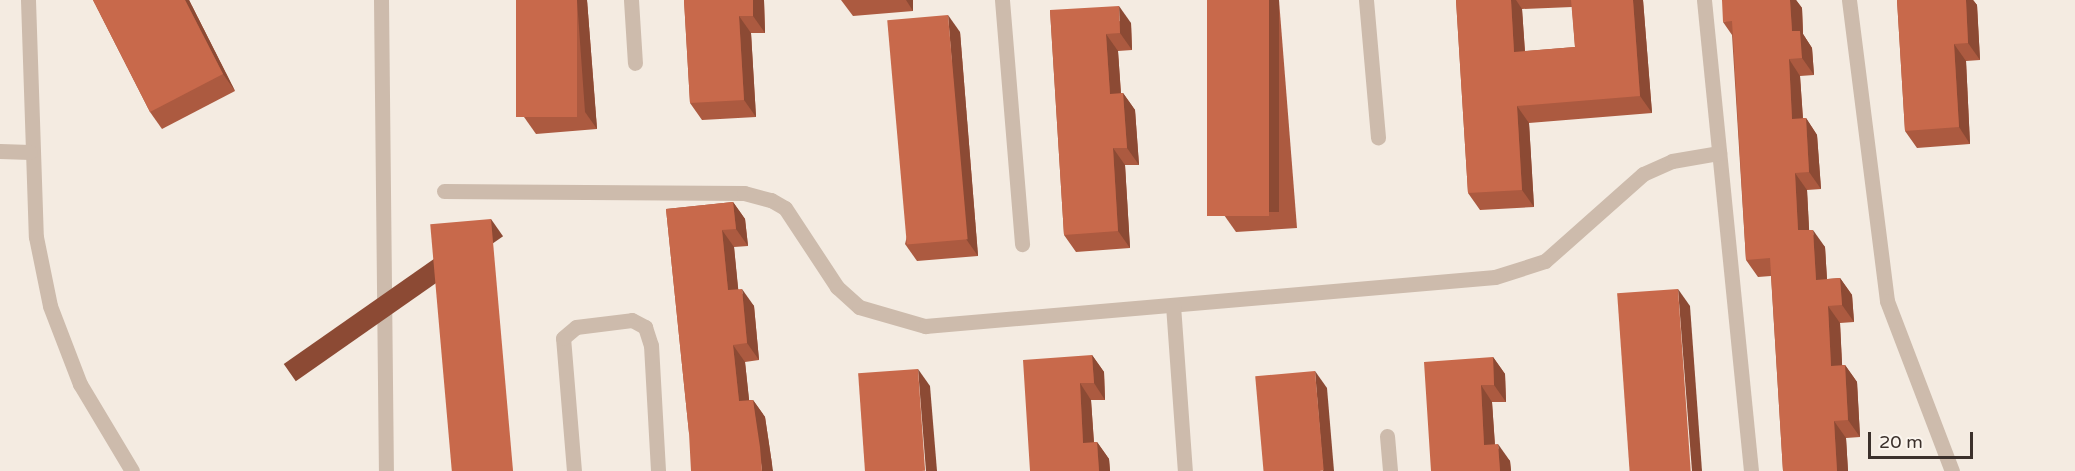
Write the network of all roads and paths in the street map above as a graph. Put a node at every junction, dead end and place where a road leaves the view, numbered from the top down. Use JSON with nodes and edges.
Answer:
{"nodes":[{"id":1,"x":28,"y":0,"type":"edge"},
{"id":2,"x":381,"y":0,"type":"edge"},
{"id":3,"x":631,"y":0,"type":"edge"},
{"id":4,"x":1002,"y":0,"type":"edge"},
{"id":5,"x":1366,"y":0,"type":"edge"},
{"id":6,"x":1704,"y":0,"type":"edge"},
{"id":7,"x":1849,"y":0,"type":"edge"},
{"id":8,"x":635,"y":63,"type":"dead end"},
{"id":9,"x":1378,"y":137,"type":"dead end"},
{"id":10,"x":0,"y":151,"type":"edge"},
{"id":11,"x":30,"y":152,"type":"junction"},
{"id":12,"x":1719,"y":153,"type":"junction"},
{"id":13,"x":444,"y":191,"type":"dead end"},
{"id":14,"x":1022,"y":244,"type":"dead end"},
{"id":15,"x":1173,"y":305,"type":"junction"},
{"id":16,"x":1386,"y":436,"type":"dead end"},
{"id":17,"x":132,"y":471,"type":"edge"},
{"id":18,"x":386,"y":471,"type":"edge"},
{"id":19,"x":574,"y":471,"type":"edge"},
{"id":20,"x":658,"y":471,"type":"edge"},
{"id":21,"x":1185,"y":471,"type":"edge"},
{"id":22,"x":1390,"y":471,"type":"edge"},
{"id":23,"x":1751,"y":471,"type":"edge"},
{"id":24,"x":1952,"y":471,"type":"edge"}],
"edges":[{"from":1,"to":11,"type":"street"},
{"from":2,"to":18,"type":"street"},
{"from":3,"to":8,"type":"street"},
{"from":4,"to":14,"type":"street"},
{"from":5,"to":9,"type":"street"},
{"from":6,"to":12,"type":"street"},
{"from":7,"to":24,"type":"street"},
{"from":10,"to":11,"type":"street"},
{"from":11,"to":17,"type":"street"},
{"from":12,"to":15,"type":"street"},
{"from":12,"to":23,"type":"street"},
{"from":13,"to":15,"type":"street"},
{"from":15,"to":21,"type":"street"},
{"from":16,"to":22,"type":"street"},
{"from":19,"to":20,"type":"street"}]}
